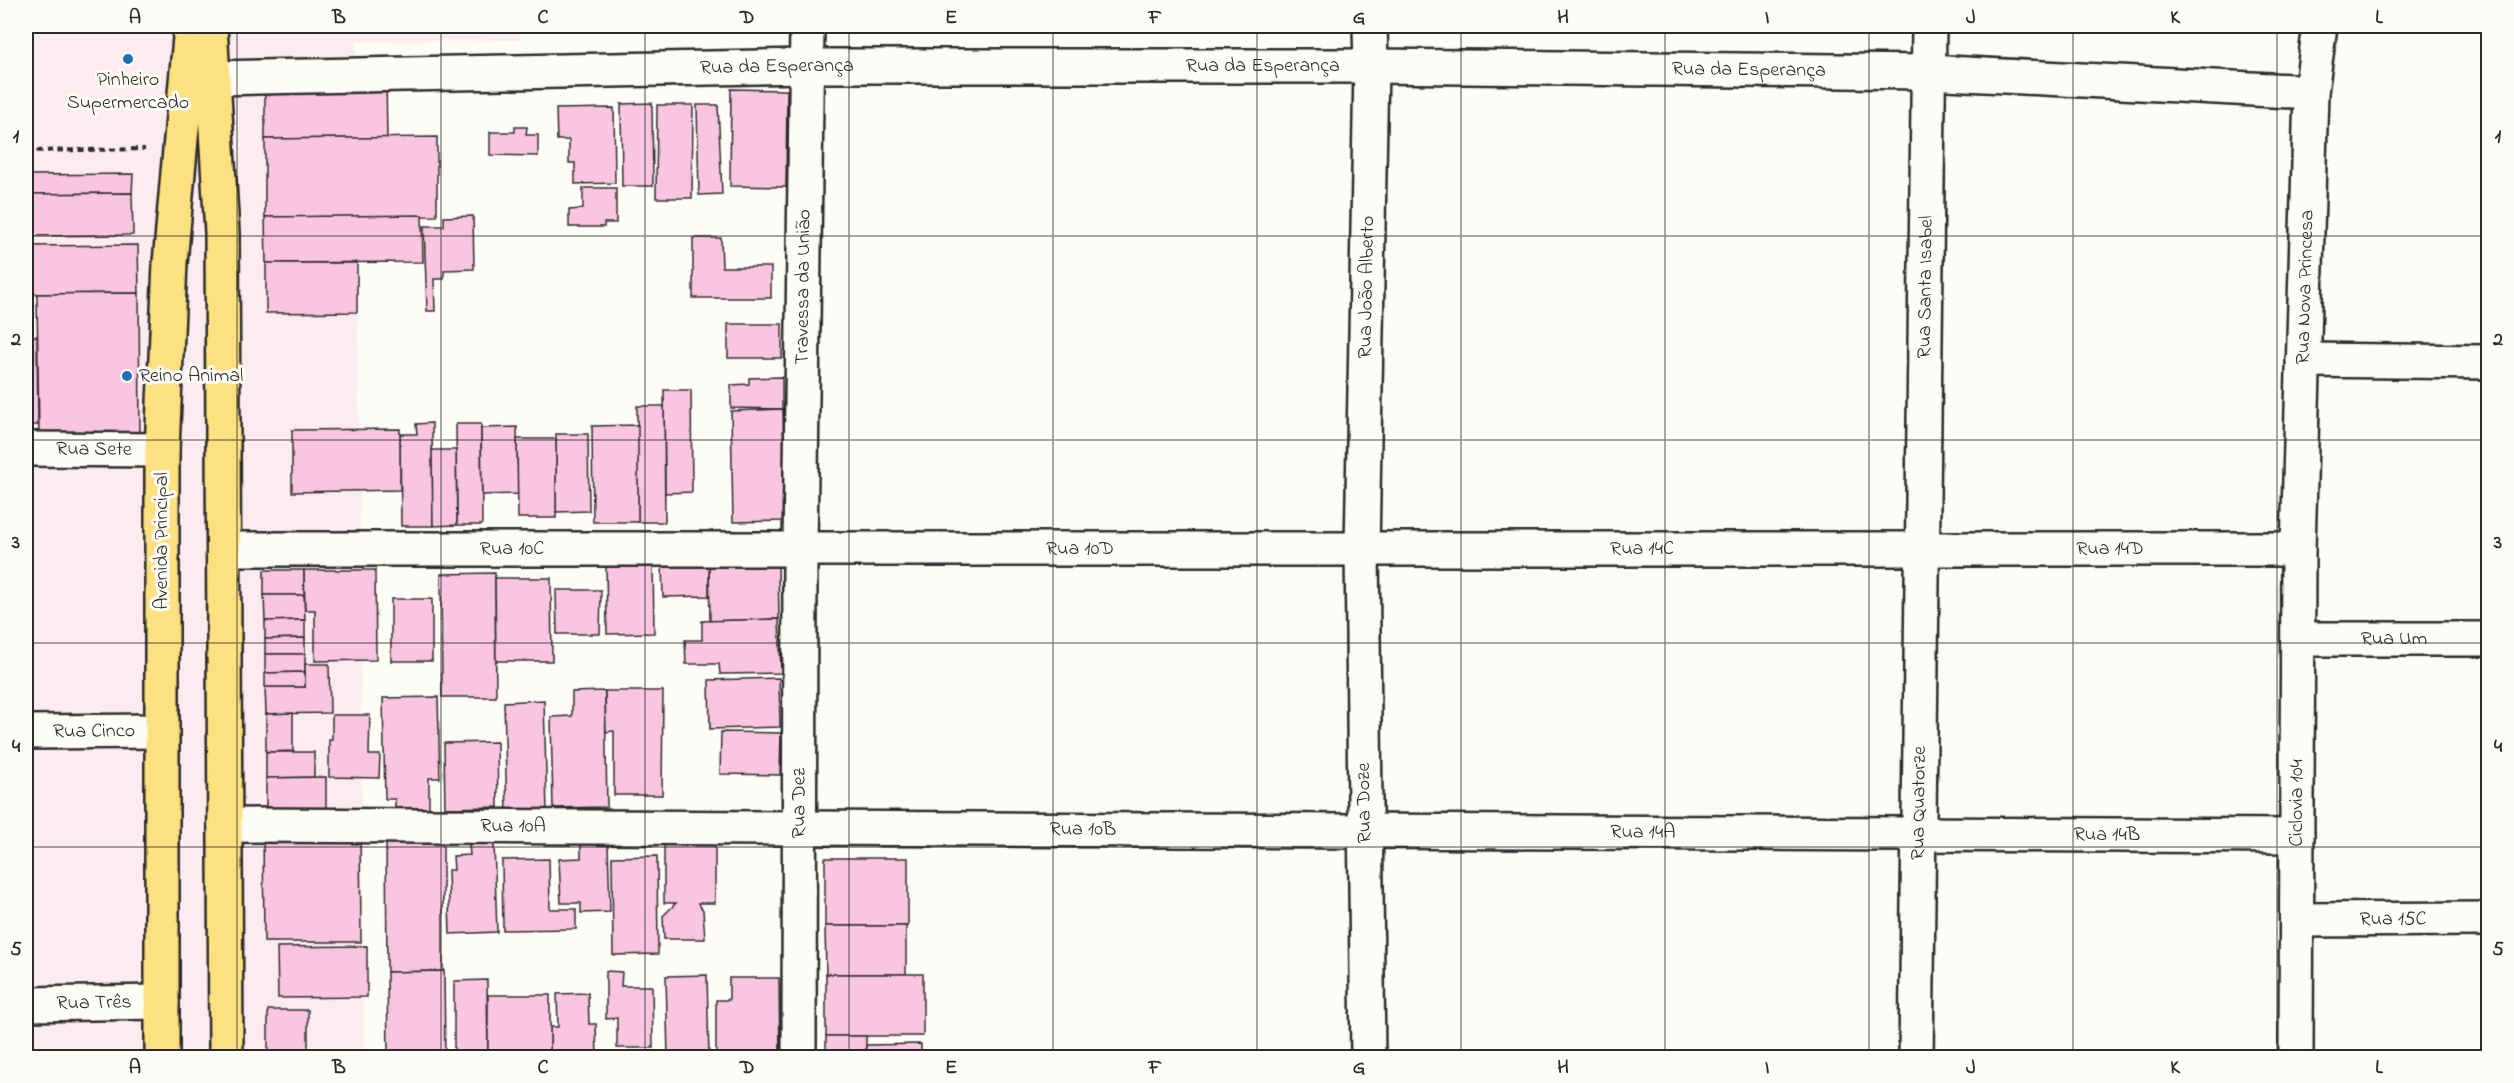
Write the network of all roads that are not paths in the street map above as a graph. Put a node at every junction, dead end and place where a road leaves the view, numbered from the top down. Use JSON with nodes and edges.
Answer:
{"nodes":[{"id":1,"x":191,"y":26,"type":"edge"},
{"id":2,"x":210,"y":26,"type":"edge"},
{"id":3,"x":807,"y":26,"type":"edge"},
{"id":4,"x":1370,"y":26,"type":"edge"},
{"id":5,"x":1929,"y":26,"type":"edge"},
{"id":6,"x":2320,"y":26,"type":"edge"},
{"id":7,"x":806,"y":66,"type":"junction"},
{"id":8,"x":1371,"y":66,"type":"junction"},
{"id":9,"x":1928,"y":72,"type":"junction"},
{"id":10,"x":213,"y":78,"type":"junction"},
{"id":11,"x":2311,"y":92,"type":"junction"},
{"id":12,"x":2303,"y":360,"type":"junction"},
{"id":13,"x":2488,"y":362,"type":"edge"},
{"id":14,"x":26,"y":449,"type":"edge"},
{"id":15,"x":162,"y":450,"type":"junction"},
{"id":16,"x":224,"y":549,"type":"junction"},
{"id":17,"x":800,"y":549,"type":"junction"},
{"id":18,"x":1362,"y":549,"type":"junction"},
{"id":19,"x":1922,"y":549,"type":"junction"},
{"id":20,"x":2298,"y":549,"type":"junction"},
{"id":21,"x":2298,"y":639,"type":"junction"},
{"id":22,"x":2488,"y":639,"type":"edge"},
{"id":23,"x":162,"y":731,"type":"junction"},
{"id":24,"x":26,"y":732,"type":"edge"},
{"id":25,"x":225,"y":825,"type":"junction"},
{"id":26,"x":800,"y":828,"type":"junction"},
{"id":27,"x":1365,"y":831,"type":"junction"},
{"id":28,"x":1919,"y":834,"type":"junction"},
{"id":29,"x":2297,"y":836,"type":"junction"},
{"id":30,"x":2488,"y":919,"type":"edge"},
{"id":31,"x":2297,"y":920,"type":"junction"},
{"id":32,"x":162,"y":1002,"type":"junction"},
{"id":33,"x":26,"y":1004,"type":"edge"},
{"id":34,"x":162,"y":1058,"type":"edge"},
{"id":35,"x":226,"y":1058,"type":"edge"},
{"id":36,"x":799,"y":1058,"type":"edge"},
{"id":37,"x":1368,"y":1058,"type":"edge"},
{"id":38,"x":1916,"y":1058,"type":"edge"},
{"id":39,"x":2296,"y":1058,"type":"edge"}],
"edges":[{"from":1,"to":15,"type":"main road","name":"Avenida Principal"},
{"from":2,"to":10,"type":"main road"},
{"from":3,"to":7,"type":"street","name":"Travessa da União"},
{"from":4,"to":8,"type":"street","name":"Rua João Alberto"},
{"from":5,"to":9,"type":"street","name":"Rua Santa Isabel"},
{"from":6,"to":11,"type":"street","name":"Rua Nova Princesa"},
{"from":7,"to":8,"type":"street","name":"Rua da Esperança"},
{"from":7,"to":10,"type":"street","name":"Rua da Esperança"},
{"from":7,"to":17,"type":"street","name":"Travessa da União"},
{"from":8,"to":9,"type":"street","name":"Rua da Esperança"},
{"from":8,"to":18,"type":"street","name":"Rua João Alberto"},
{"from":9,"to":11,"type":"street","name":"Rua da Esperança"},
{"from":9,"to":19,"type":"street","name":"Rua Santa Isabel"},
{"from":10,"to":16,"type":"main road"},
{"from":11,"to":12,"type":"street","name":"Rua Nova Princesa"},
{"from":12,"to":13,"type":"street"},
{"from":12,"to":20,"type":"street","name":"Rua Nova Princesa"},
{"from":14,"to":15,"type":"street","name":"Rua Sete"},
{"from":15,"to":23,"type":"main road","name":"Avenida Principal"},
{"from":16,"to":17,"type":"street","name":"Rua 10C"},
{"from":16,"to":25,"type":"main road"},
{"from":17,"to":18,"type":"street","name":"Rua 10D"},
{"from":17,"to":26,"type":"street","name":"Rua Dez"},
{"from":18,"to":19,"type":"street","name":"Rua 14C"},
{"from":18,"to":27,"type":"street","name":"Rua Doze"},
{"from":19,"to":20,"type":"street","name":"Rua 14D"},
{"from":19,"to":28,"type":"street","name":"Rua Quatorze"},
{"from":20,"to":21,"type":"street","name":"Ciclovia 104"},
{"from":21,"to":22,"type":"street","name":"Rua Um"},
{"from":21,"to":29,"type":"street","name":"Ciclovia 104"},
{"from":23,"to":24,"type":"street","name":"Rua Cinco"},
{"from":23,"to":32,"type":"main road","name":"Avenida Principal"},
{"from":25,"to":26,"type":"street","name":"Rua 10A"},
{"from":25,"to":35,"type":"main road"},
{"from":26,"to":27,"type":"street","name":"Rua 10B"},
{"from":26,"to":36,"type":"street","name":"Rua Dez"},
{"from":27,"to":28,"type":"street","name":"Rua 14A"},
{"from":27,"to":37,"type":"street","name":"Rua Doze"},
{"from":28,"to":29,"type":"street","name":"Rua 14B"},
{"from":28,"to":38,"type":"street","name":"Rua Quatorze"},
{"from":29,"to":31,"type":"street","name":"Ciclovia 104"},
{"from":30,"to":31,"type":"street","name":"Rua 15C"},
{"from":31,"to":39,"type":"street","name":"Ciclovia 104"},
{"from":32,"to":33,"type":"street","name":"Rua Três"},
{"from":32,"to":34,"type":"main road","name":"Avenida Principal"}]}
